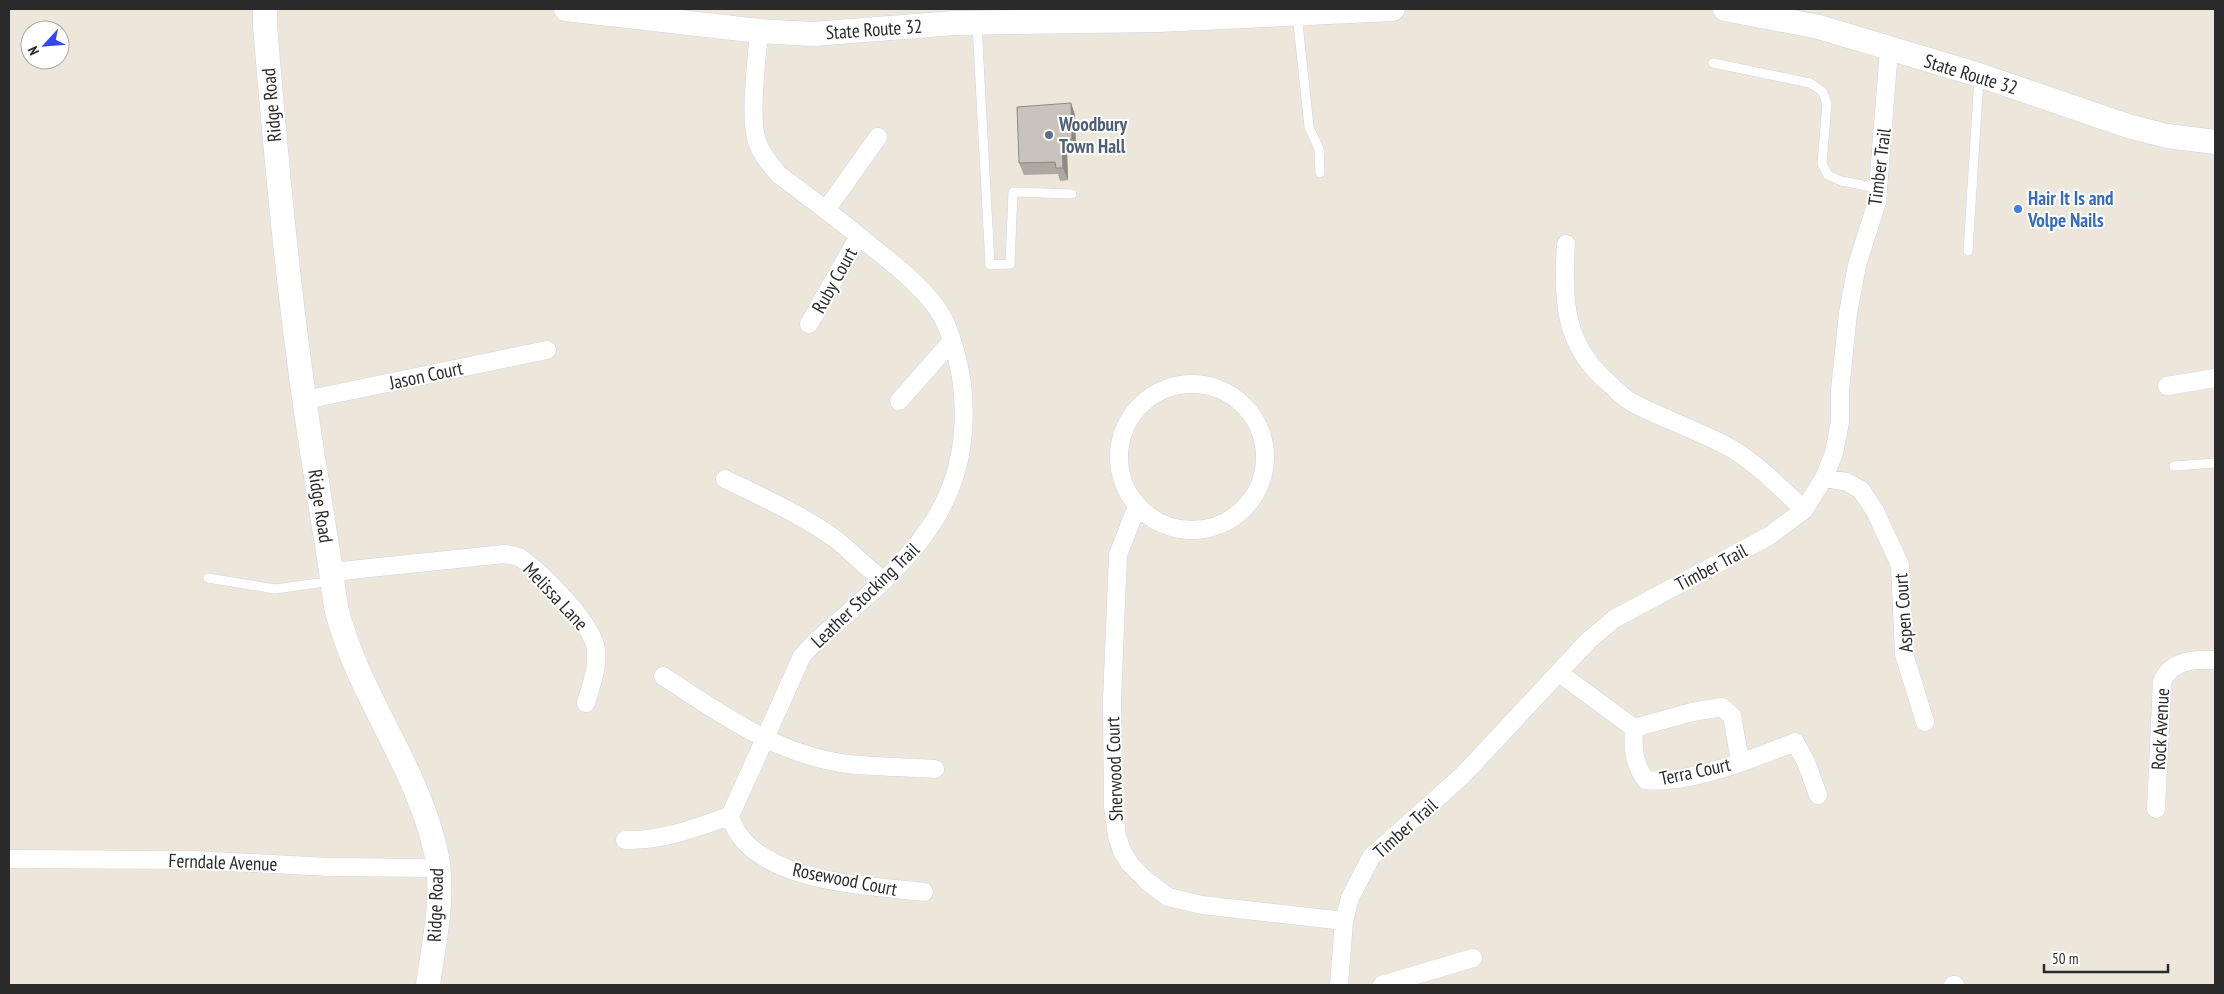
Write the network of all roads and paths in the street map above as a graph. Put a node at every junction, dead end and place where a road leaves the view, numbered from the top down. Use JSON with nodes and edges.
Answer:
{"nodes":[{"id":1,"x":265,"y":9,"type":"edge"},
{"id":2,"x":566,"y":9,"type":"edge"},
{"id":3,"x":1393,"y":9,"type":"edge"},
{"id":4,"x":1725,"y":9,"type":"edge"},
{"id":5,"x":1297,"y":14,"type":"junction"},
{"id":6,"x":955,"y":16,"type":"edge"},
{"id":7,"x":977,"y":22,"type":"junction"},
{"id":8,"x":759,"y":32,"type":"junction"},
{"id":9,"x":1889,"y":49,"type":"junction"},
{"id":10,"x":1713,"y":63,"type":"dead end"},
{"id":11,"x":1979,"y":75,"type":"junction"},
{"id":12,"x":878,"y":137,"type":"dead end"},
{"id":13,"x":2215,"y":142,"type":"edge"},
{"id":14,"x":1320,"y":173,"type":"dead end"},
{"id":15,"x":1878,"y":188,"type":"junction"},
{"id":16,"x":1072,"y":194,"type":"dead end"},
{"id":17,"x":826,"y":210,"type":"junction"},
{"id":18,"x":859,"y":236,"type":"junction"},
{"id":19,"x":1566,"y":244,"type":"dead end"},
{"id":20,"x":1968,"y":251,"type":"dead end"},
{"id":21,"x":809,"y":324,"type":"dead end"},
{"id":22,"x":952,"y":341,"type":"junction"},
{"id":23,"x":547,"y":350,"type":"dead end"},
{"id":24,"x":2215,"y":378,"type":"edge"},
{"id":25,"x":2167,"y":386,"type":"dead end"},
{"id":26,"x":304,"y":400,"type":"junction"},
{"id":27,"x":898,"y":401,"type":"dead end"},
{"id":28,"x":2215,"y":463,"type":"edge"},
{"id":29,"x":2174,"y":466,"type":"dead end"},
{"id":30,"x":725,"y":478,"type":"dead end"},
{"id":31,"x":1824,"y":478,"type":"junction"},
{"id":32,"x":1137,"y":506,"type":"junction"},
{"id":33,"x":1804,"y":510,"type":"junction"},
{"id":34,"x":332,"y":577,"type":"junction"},
{"id":35,"x":208,"y":578,"type":"dead end"},
{"id":36,"x":885,"y":580,"type":"junction"},
{"id":37,"x":2215,"y":660,"type":"edge"},
{"id":38,"x":1559,"y":673,"type":"junction"},
{"id":39,"x":663,"y":676,"type":"dead end"},
{"id":40,"x":586,"y":703,"type":"dead end"},
{"id":41,"x":1924,"y":722,"type":"dead end"},
{"id":42,"x":1634,"y":728,"type":"junction"},
{"id":43,"x":764,"y":738,"type":"junction"},
{"id":44,"x":1740,"y":762,"type":"junction"},
{"id":45,"x":935,"y":769,"type":"dead end"},
{"id":46,"x":1818,"y":795,"type":"dead end"},
{"id":47,"x":2156,"y":809,"type":"dead end"},
{"id":48,"x":730,"y":816,"type":"junction"},
{"id":49,"x":625,"y":840,"type":"dead end"},
{"id":50,"x":9,"y":859,"type":"edge"},
{"id":51,"x":437,"y":868,"type":"junction"},
{"id":52,"x":924,"y":892,"type":"dead end"},
{"id":53,"x":1344,"y":921,"type":"junction"},
{"id":54,"x":1473,"y":958,"type":"dead end"},
{"id":55,"x":428,"y":985,"type":"edge"},
{"id":56,"x":1339,"y":985,"type":"edge"},
{"id":57,"x":1382,"y":985,"type":"edge"}],
"edges":[{"from":1,"to":26,"type":"main road","name":"Ridge Road"},
{"from":2,"to":8,"type":"main road","name":"State Route 32"},
{"from":3,"to":5,"type":"main road","name":"State Route 32"},
{"from":4,"to":9,"type":"main road","name":"State Route 32"},
{"from":5,"to":7,"type":"main road","name":"State Route 32"},
{"from":5,"to":14,"type":"lane"},
{"from":6,"to":7,"type":"main road","name":"State Route 32"},
{"from":6,"to":8,"type":"main road","name":"State Route 32"},
{"from":7,"to":16,"type":"lane"},
{"from":8,"to":17,"type":"street","name":"Leather Stocking Trail"},
{"from":9,"to":11,"type":"main road","name":"State Route 32"},
{"from":9,"to":15,"type":"street","name":"Timber Trail"},
{"from":10,"to":15,"type":"lane"},
{"from":11,"to":13,"type":"main road","name":"State Route 32"},
{"from":11,"to":20,"type":"lane"},
{"from":12,"to":17,"type":"street"},
{"from":15,"to":31,"type":"street","name":"Timber Trail"},
{"from":17,"to":18,"type":"street","name":"Leather Stocking Trail"},
{"from":18,"to":21,"type":"street","name":"Ruby Court"},
{"from":18,"to":22,"type":"street","name":"Leather Stocking Trail"},
{"from":19,"to":33,"type":"street"},
{"from":22,"to":27,"type":"street"},
{"from":22,"to":36,"type":"street","name":"Leather Stocking Trail"},
{"from":23,"to":26,"type":"street","name":"Jason Court"},
{"from":24,"to":25,"type":"street"},
{"from":26,"to":34,"type":"main road","name":"Ridge Road"},
{"from":28,"to":29,"type":"lane"},
{"from":30,"to":36,"type":"street"},
{"from":31,"to":33,"type":"street","name":"Timber Trail"},
{"from":31,"to":41,"type":"street","name":"Aspen Court"},
{"from":32,"to":32,"type":"street"},
{"from":32,"to":53,"type":"street","name":"Sherwood Court"},
{"from":33,"to":38,"type":"street","name":"Timber Trail"},
{"from":34,"to":35,"type":"lane"},
{"from":34,"to":40,"type":"street","name":"Melissa Lane"},
{"from":34,"to":51,"type":"main road","name":"Ridge Road"},
{"from":36,"to":43,"type":"street","name":"Leather Stocking Trail"},
{"from":37,"to":47,"type":"street","name":"Rock Avenue"},
{"from":38,"to":42,"type":"street"},
{"from":38,"to":53,"type":"street","name":"Timber Trail"},
{"from":39,"to":43,"type":"street"},
{"from":42,"to":44,"type":"street","name":"Terra Court"},
{"from":42,"to":44,"type":"street","name":"Terra Court"},
{"from":43,"to":45,"type":"street"},
{"from":43,"to":48,"type":"street","name":"Leather Stocking Trail"},
{"from":44,"to":46,"type":"street","name":"Terra Court"},
{"from":48,"to":49,"type":"street"},
{"from":48,"to":52,"type":"street","name":"Rosewood Court"},
{"from":50,"to":51,"type":"street","name":"Ferndale Avenue"},
{"from":51,"to":55,"type":"main road","name":"Ridge Road"},
{"from":53,"to":56,"type":"street","name":"Timber Trail"},
{"from":54,"to":57,"type":"street"}]}
